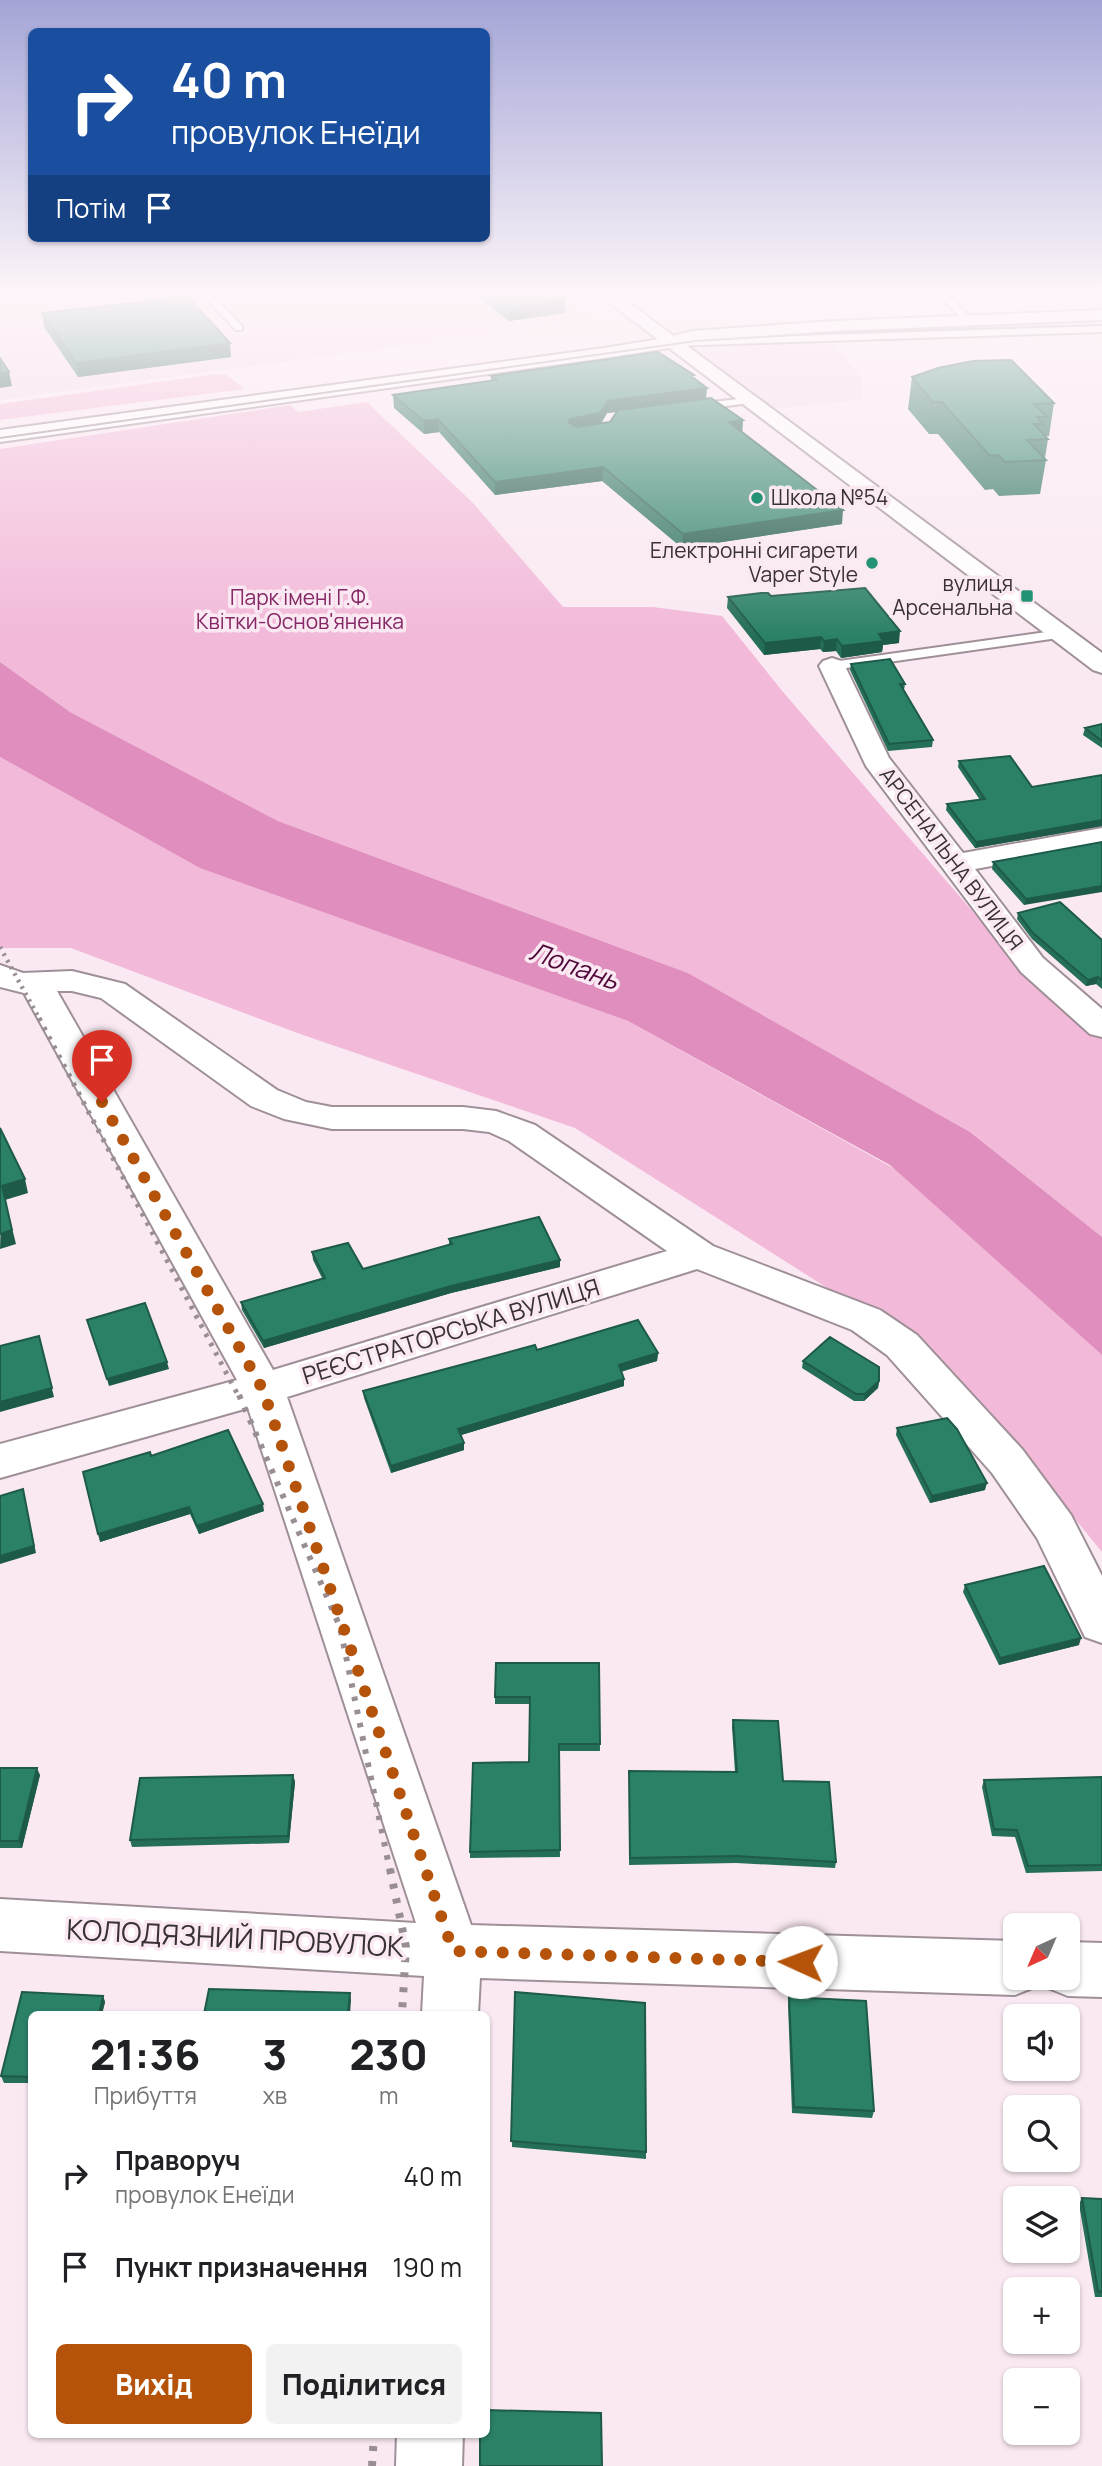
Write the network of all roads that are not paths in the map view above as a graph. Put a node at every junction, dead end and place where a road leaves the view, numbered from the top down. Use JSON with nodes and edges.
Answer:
{"nodes":[{"id":1,"x":215,"y":406,"type":"edge"},
{"id":2,"x":704,"y":406,"type":"edge"},
{"id":3,"x":754,"y":406,"type":"edge"},
{"id":4,"x":680,"y":409,"type":"edge"},
{"id":5,"x":0,"y":436,"type":"edge"},
{"id":6,"x":1061,"y":634,"type":"junction"},
{"id":7,"x":1102,"y":665,"type":"edge"},
{"id":8,"x":832,"y":666,"type":"joint"},
{"id":9,"x":1102,"y":837,"type":"edge"},
{"id":10,"x":954,"y":864,"type":"junction"},
{"id":11,"x":28,"y":980,"type":"edge"},
{"id":12,"x":1102,"y":1027,"type":"edge"},
{"id":13,"x":699,"y":1255,"type":"junction"},
{"id":14,"x":263,"y":1390,"type":"junction"},
{"id":15,"x":0,"y":1461,"type":"edge"},
{"id":16,"x":1102,"y":1623,"type":"edge"},
{"id":17,"x":0,"y":1925,"type":"edge"},
{"id":18,"x":453,"y":1951,"type":"junction"},
{"id":19,"x":1003,"y":1968,"type":"edge"},
{"id":20,"x":1080,"y":1969,"type":"edge"},
{"id":21,"x":1102,"y":1970,"type":"edge"},
{"id":22,"x":450,"y":2011,"type":"edge"},
{"id":23,"x":430,"y":2438,"type":"edge"},
{"id":24,"x":429,"y":2466,"type":"edge"}],
"edges":[{"from":1,"to":5,"type":"street"},
{"from":2,"to":4,"type":"lane"},
{"from":3,"to":6,"type":"street"},
{"from":6,"to":7,"type":"street"},
{"from":6,"to":8,"type":"lane"},
{"from":8,"to":10,"type":"street","name":"АРСЕНАЛЬНА ВУЛИЦЯ"},
{"from":9,"to":10,"type":"street"},
{"from":10,"to":12,"type":"street","name":"АРСЕНАЛЬНА ВУЛИЦЯ"},
{"from":11,"to":13,"type":"street"},
{"from":11,"to":14,"type":"street"},
{"from":13,"to":14,"type":"street","name":"РЕЄСТРАТОРСЬКА ВУЛИЦЯ"},
{"from":13,"to":16,"type":"street"},
{"from":14,"to":15,"type":"street","name":"РЕЄСТРАТОРСЬКА ВУЛИЦЯ"},
{"from":14,"to":18,"type":"street"},
{"from":17,"to":18,"type":"street","name":"КОЛОДЯЗНИЙ ПРОВУЛОК"},
{"from":18,"to":19,"type":"street","name":"КОЛОДЯЗНИЙ ПРОВУЛОК"},
{"from":18,"to":22,"type":"street"},
{"from":20,"to":21,"type":"street"},
{"from":23,"to":24,"type":"street"}]}
